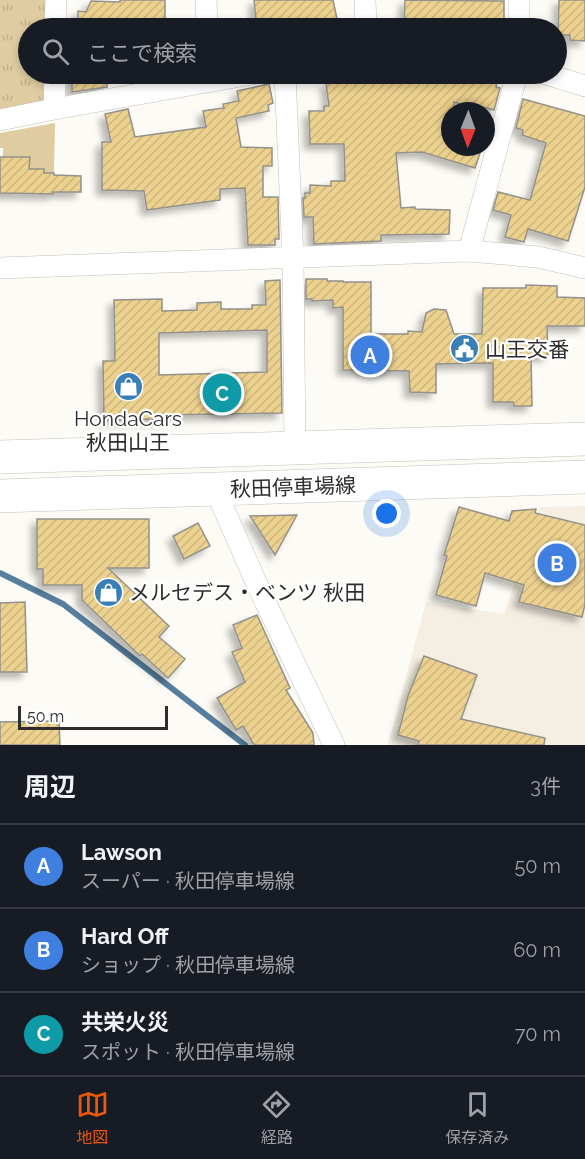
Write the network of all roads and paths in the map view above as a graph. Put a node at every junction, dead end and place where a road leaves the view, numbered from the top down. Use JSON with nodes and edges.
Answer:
{"nodes":[{"id":1,"x":56,"y":0,"type":"edge"},
{"id":2,"x":206,"y":0,"type":"edge"},
{"id":3,"x":365,"y":0,"type":"edge"},
{"id":4,"x":519,"y":0,"type":"edge"},
{"id":5,"x":55,"y":18,"type":"edge"},
{"id":6,"x":207,"y":18,"type":"edge"},
{"id":7,"x":366,"y":18,"type":"edge"},
{"id":8,"x":519,"y":18,"type":"edge"},
{"id":9,"x":567,"y":80,"type":"edge"},
{"id":10,"x":55,"y":84,"type":"edge"},
{"id":11,"x":175,"y":84,"type":"edge"},
{"id":12,"x":285,"y":84,"type":"edge"},
{"id":13,"x":514,"y":84,"type":"edge"},
{"id":14,"x":585,"y":86,"type":"edge"},
{"id":15,"x":54,"y":109,"type":"junction"},
{"id":16,"x":0,"y":120,"type":"edge"},
{"id":17,"x":469,"y":251,"type":"junction"},
{"id":18,"x":293,"y":259,"type":"junction"},
{"id":19,"x":0,"y":268,"type":"edge"},
{"id":20,"x":585,"y":268,"type":"edge"},
{"id":21,"x":585,"y":439,"type":"edge"},
{"id":22,"x":295,"y":448,"type":"junction"},
{"id":23,"x":0,"y":457,"type":"edge"},
{"id":24,"x":585,"y":477,"type":"edge"},
{"id":25,"x":215,"y":489,"type":"junction"},
{"id":26,"x":0,"y":496,"type":"edge"},
{"id":27,"x":334,"y":745,"type":"edge"}],
"edges":[{"from":1,"to":5,"type":"street"},
{"from":2,"to":6,"type":"street"},
{"from":3,"to":7,"type":"street"},
{"from":4,"to":8,"type":"street"},
{"from":9,"to":14,"type":"street"},
{"from":10,"to":15,"type":"street"},
{"from":11,"to":15,"type":"street"},
{"from":12,"to":18,"type":"street"},
{"from":13,"to":17,"type":"street"},
{"from":15,"to":16,"type":"street"},
{"from":17,"to":18,"type":"street"},
{"from":17,"to":20,"type":"street"},
{"from":18,"to":19,"type":"street"},
{"from":18,"to":22,"type":"street"},
{"from":21,"to":22,"type":"main road","name":"秋田停車場線"},
{"from":22,"to":23,"type":"main road","name":"秋田停車場線"},
{"from":24,"to":25,"type":"main road","name":"秋田停車場線"},
{"from":25,"to":26,"type":"main road","name":"秋田停車場線"},
{"from":25,"to":27,"type":"street"}]}
